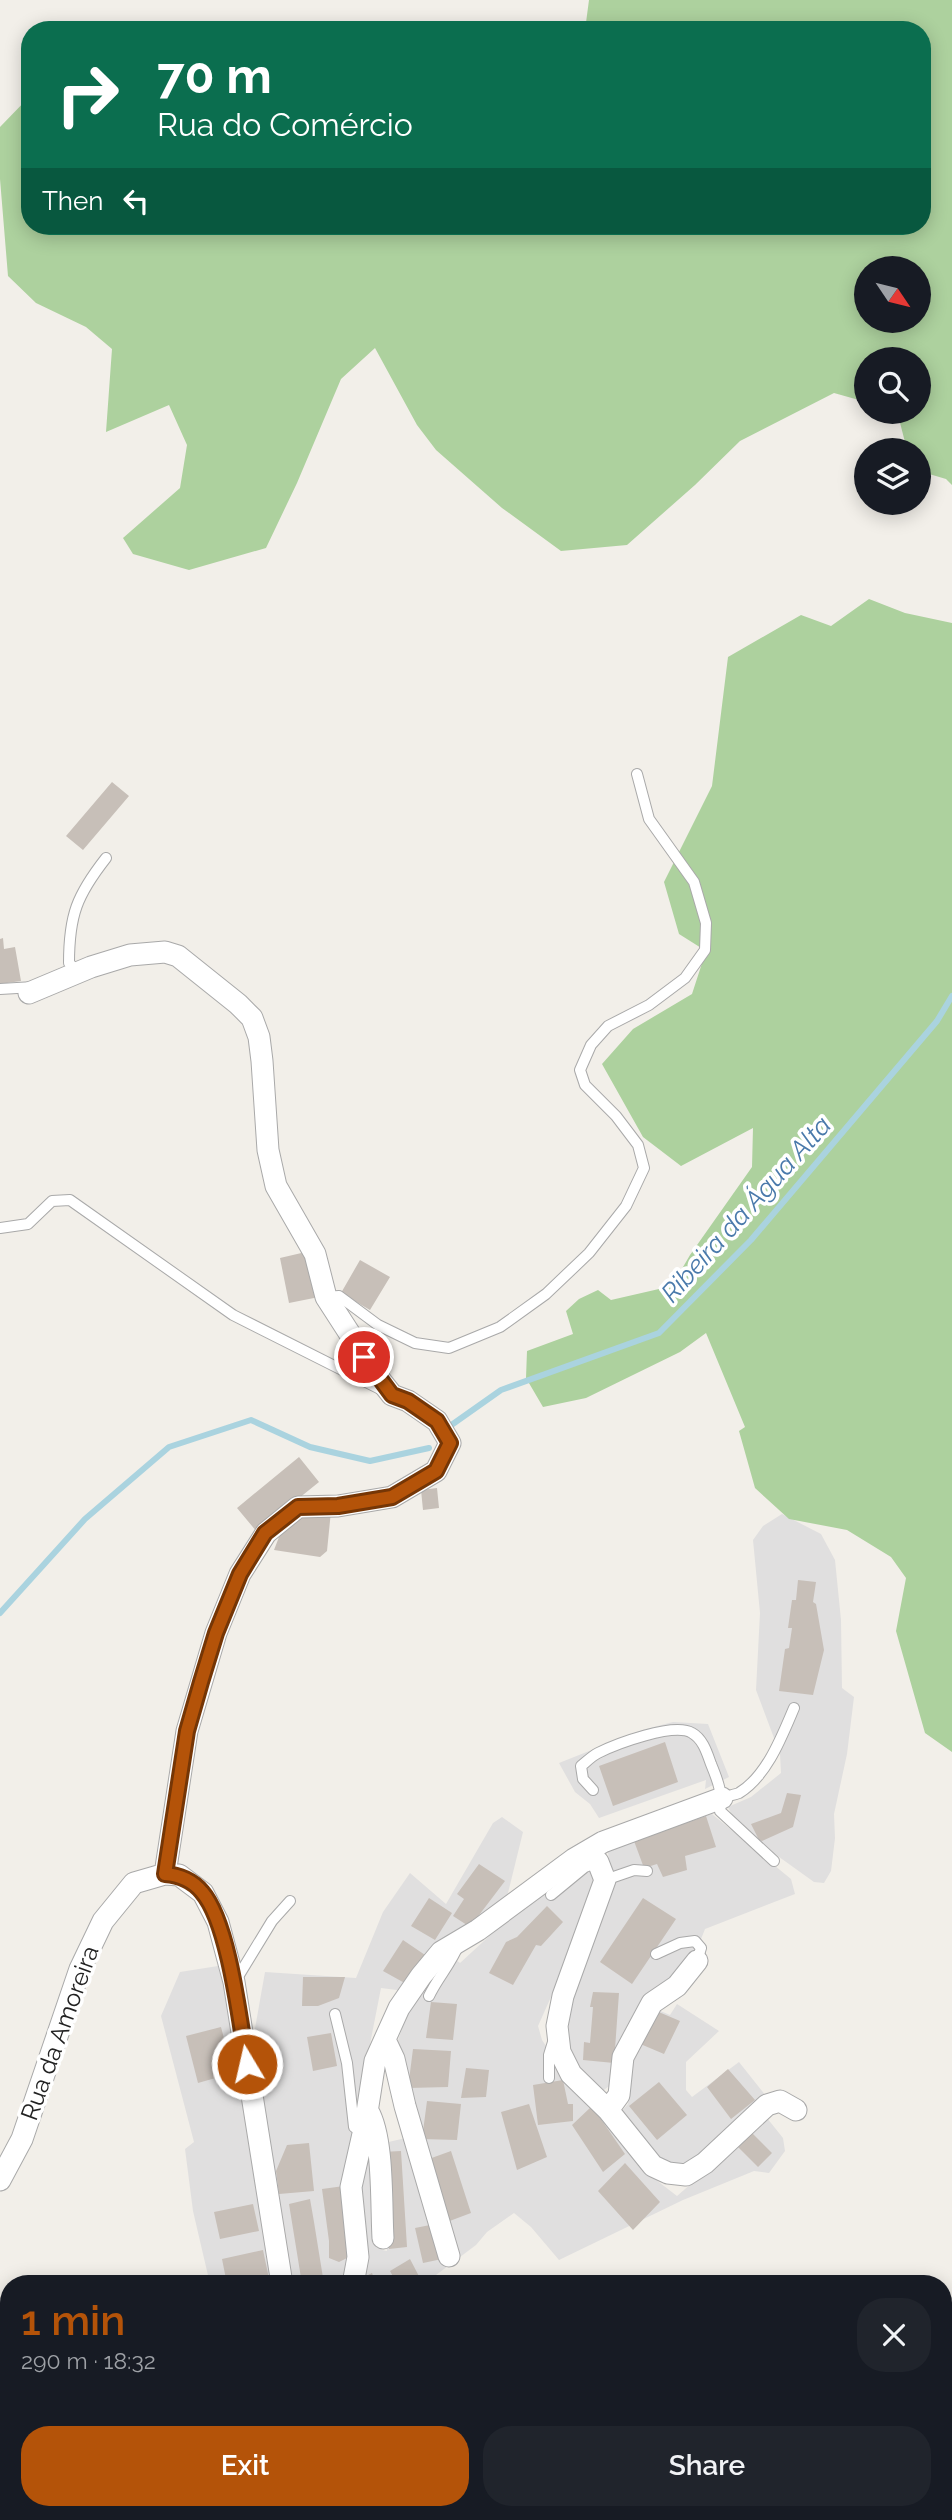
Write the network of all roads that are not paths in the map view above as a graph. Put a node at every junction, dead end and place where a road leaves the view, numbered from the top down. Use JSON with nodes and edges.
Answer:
{"nodes":[{"id":1,"x":637,"y":774,"type":"dead end"},
{"id":2,"x":106,"y":858,"type":"dead end"},
{"id":3,"x":78,"y":972,"type":"junction"},
{"id":4,"x":0,"y":989,"type":"edge"},
{"id":5,"x":36,"y":990,"type":"joint"},
{"id":6,"x":0,"y":1228,"type":"edge"},
{"id":7,"x":326,"y":1297,"type":"junction"},
{"id":8,"x":392,"y":1395,"type":"junction"},
{"id":9,"x":794,"y":1708,"type":"dead end"},
{"id":10,"x":593,"y":1790,"type":"dead end"},
{"id":11,"x":722,"y":1798,"type":"junction"},
{"id":12,"x":774,"y":1861,"type":"dead end"},
{"id":13,"x":597,"y":1864,"type":"junction"},
{"id":14,"x":647,"y":1871,"type":"dead end"},
{"id":15,"x":165,"y":1874,"type":"junction"},
{"id":16,"x":551,"y":1895,"type":"dead end"},
{"id":17,"x":290,"y":1901,"type":"dead end"},
{"id":18,"x":460,"y":1941,"type":"junction"},
{"id":19,"x":656,"y":1954,"type":"dead end"},
{"id":20,"x":697,"y":1961,"type":"joint"},
{"id":21,"x":234,"y":1982,"type":"junction"},
{"id":22,"x":429,"y":1996,"type":"dead end"},
{"id":23,"x":335,"y":2014,"type":"dead end"},
{"id":24,"x":557,"y":2026,"type":"junction"},
{"id":25,"x":385,"y":2040,"type":"junction"},
{"id":26,"x":550,"y":2078,"type":"dead end"},
{"id":27,"x":367,"y":2110,"type":"junction"},
{"id":28,"x":608,"y":2110,"type":"junction"},
{"id":29,"x":796,"y":2110,"type":"dead end"},
{"id":30,"x":363,"y":2133,"type":"junction"},
{"id":31,"x":0,"y":2180,"type":"edge"},
{"id":32,"x":383,"y":2238,"type":"dead end"},
{"id":33,"x":449,"y":2256,"type":"dead end"},
{"id":34,"x":281,"y":2275,"type":"edge"},
{"id":35,"x":355,"y":2275,"type":"edge"}],
"edges":[{"from":1,"to":7,"type":"lane"},
{"from":2,"to":3,"type":"lane"},
{"from":3,"to":5,"type":"street"},
{"from":3,"to":7,"type":"street"},
{"from":4,"to":5,"type":"lane"},
{"from":6,"to":8,"type":"lane"},
{"from":7,"to":8,"type":"street"},
{"from":8,"to":15,"type":"street"},
{"from":9,"to":11,"type":"lane"},
{"from":10,"to":11,"type":"lane"},
{"from":11,"to":12,"type":"lane"},
{"from":11,"to":13,"type":"street"},
{"from":13,"to":14,"type":"lane"},
{"from":13,"to":16,"type":"lane"},
{"from":13,"to":18,"type":"street"},
{"from":13,"to":24,"type":"street"},
{"from":15,"to":21,"type":"street"},
{"from":15,"to":31,"type":"street","name":"Rua da Amoreira"},
{"from":17,"to":21,"type":"lane"},
{"from":18,"to":22,"type":"lane"},
{"from":18,"to":25,"type":"street"},
{"from":19,"to":20,"type":"lane"},
{"from":20,"to":28,"type":"street"},
{"from":21,"to":34,"type":"street"},
{"from":23,"to":30,"type":"lane"},
{"from":24,"to":26,"type":"lane"},
{"from":24,"to":28,"type":"street"},
{"from":25,"to":27,"type":"street"},
{"from":25,"to":33,"type":"street"},
{"from":27,"to":30,"type":"street"},
{"from":27,"to":32,"type":"street"},
{"from":28,"to":29,"type":"street"},
{"from":30,"to":35,"type":"street"}]}
